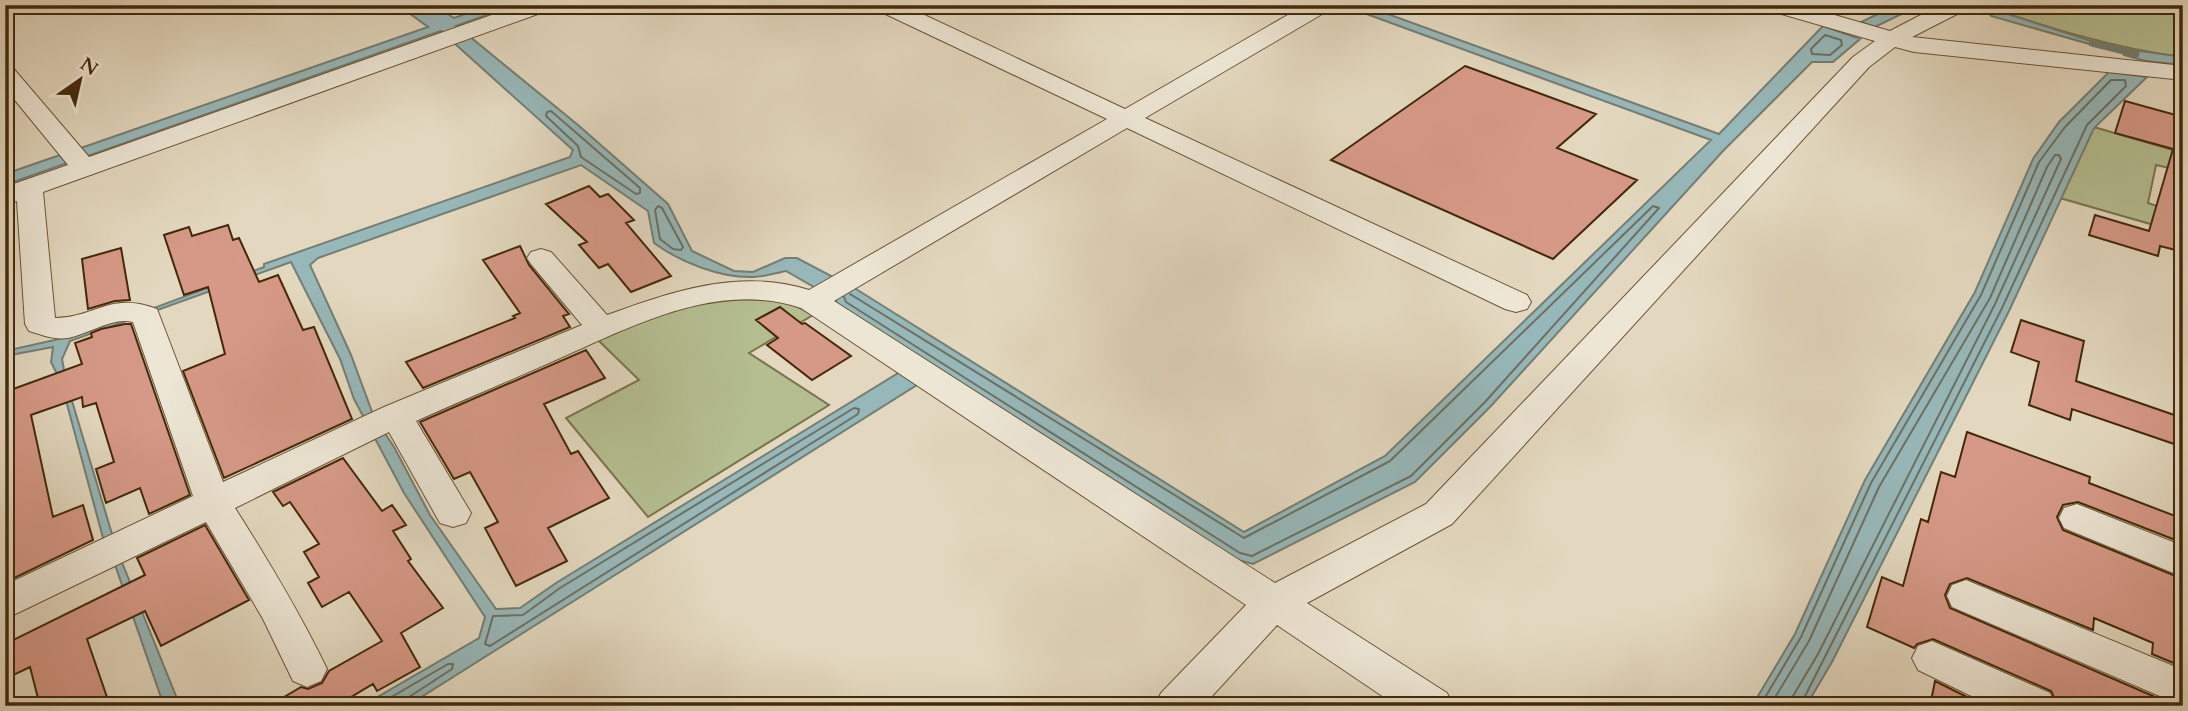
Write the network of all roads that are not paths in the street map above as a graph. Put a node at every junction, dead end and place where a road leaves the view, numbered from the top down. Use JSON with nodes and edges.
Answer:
{"nodes":[{"id":1,"x":541,"y":5,"type":"edge"},
{"id":2,"x":885,"y":5,"type":"edge"},
{"id":3,"x":1321,"y":5,"type":"edge"},
{"id":4,"x":1776,"y":5,"type":"edge"},
{"id":5,"x":1957,"y":5,"type":"edge"},
{"id":6,"x":1890,"y":40,"type":"junction"},
{"id":7,"x":5,"y":73,"type":"edge"},
{"id":8,"x":2183,"y":73,"type":"edge"},
{"id":9,"x":1125,"y":119,"type":"junction"},
{"id":10,"x":77,"y":160,"type":"junction"},
{"id":11,"x":17,"y":192,"type":"edge"},
{"id":12,"x":541,"y":258,"type":"dead end"},
{"id":13,"x":829,"y":291,"type":"junction"},
{"id":14,"x":1516,"y":302,"type":"dead end"},
{"id":15,"x":601,"y":328,"type":"junction"},
{"id":16,"x":381,"y":422,"type":"junction"},
{"id":17,"x":213,"y":502,"type":"junction"},
{"id":18,"x":453,"y":513,"type":"dead end"},
{"id":19,"x":2077,"y":518,"type":"dead end"},
{"id":20,"x":2183,"y":562,"type":"edge"},
{"id":21,"x":1966,"y":596,"type":"dead end"},
{"id":22,"x":5,"y":603,"type":"edge"},
{"id":23,"x":1273,"y":603,"type":"junction"},
{"id":24,"x":1932,"y":658,"type":"dead end"},
{"id":25,"x":307,"y":669,"type":"dead end"},
{"id":26,"x":2183,"y":689,"type":"edge"},
{"id":27,"x":1176,"y":706,"type":"edge"},
{"id":28,"x":1432,"y":706,"type":"edge"},
{"id":29,"x":2035,"y":706,"type":"edge"}],
"edges":[{"from":1,"to":10,"type":"street"},
{"from":2,"to":9,"type":"street"},
{"from":3,"to":9,"type":"street"},
{"from":4,"to":6,"type":"street"},
{"from":5,"to":6,"type":"street"},
{"from":6,"to":8,"type":"street"},
{"from":6,"to":23,"type":"street"},
{"from":7,"to":10,"type":"street"},
{"from":9,"to":13,"type":"street"},
{"from":9,"to":14,"type":"street"},
{"from":10,"to":11,"type":"street"},
{"from":11,"to":17,"type":"street"},
{"from":12,"to":15,"type":"street"},
{"from":13,"to":15,"type":"street"},
{"from":13,"to":23,"type":"street"},
{"from":15,"to":16,"type":"street"},
{"from":16,"to":17,"type":"street"},
{"from":16,"to":18,"type":"street"},
{"from":17,"to":22,"type":"street"},
{"from":17,"to":25,"type":"street"},
{"from":19,"to":20,"type":"street"},
{"from":21,"to":26,"type":"street"},
{"from":23,"to":27,"type":"street"},
{"from":23,"to":28,"type":"street"},
{"from":24,"to":29,"type":"street"}]}
